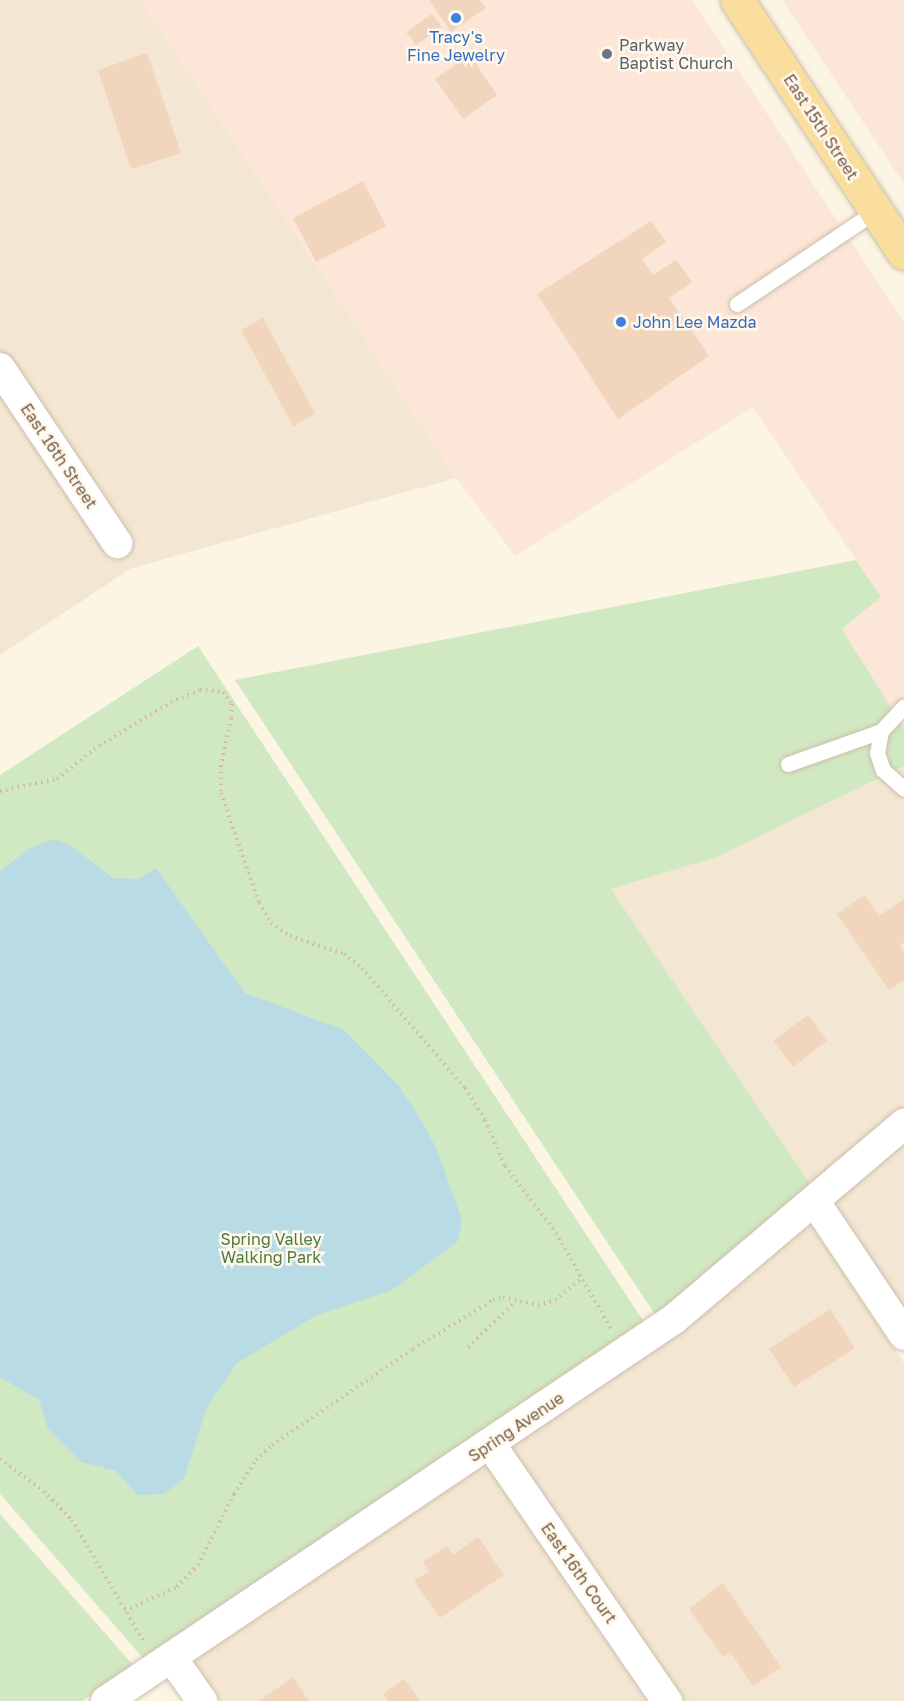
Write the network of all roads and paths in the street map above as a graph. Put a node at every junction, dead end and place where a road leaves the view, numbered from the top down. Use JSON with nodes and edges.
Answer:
{"nodes":[{"id":1,"x":737,"y":0,"type":"edge"},
{"id":2,"x":876,"y":211,"type":"junction"},
{"id":3,"x":904,"y":253,"type":"edge"},
{"id":4,"x":737,"y":304,"type":"dead end"},
{"id":5,"x":0,"y":368,"type":"edge"},
{"id":6,"x":117,"y":543,"type":"dead end"},
{"id":7,"x":904,"y":706,"type":"edge"},
{"id":8,"x":881,"y":731,"type":"junction"},
{"id":9,"x":788,"y":764,"type":"dead end"},
{"id":10,"x":904,"y":789,"type":"edge"},
{"id":11,"x":0,"y":791,"type":"edge"},
{"id":12,"x":904,"y":1124,"type":"edge"},
{"id":13,"x":815,"y":1202,"type":"junction"},
{"id":14,"x":582,"y":1278,"type":"junction"},
{"id":15,"x":516,"y":1301,"type":"junction"},
{"id":16,"x":904,"y":1335,"type":"edge"},
{"id":17,"x":468,"y":1347,"type":"dead end"},
{"id":18,"x":625,"y":1353,"type":"junction"},
{"id":19,"x":491,"y":1445,"type":"junction"},
{"id":20,"x":0,"y":1459,"type":"edge"},
{"id":21,"x":125,"y":1611,"type":"junction"},
{"id":22,"x":165,"y":1661,"type":"junction"},
{"id":23,"x":105,"y":1701,"type":"edge"},
{"id":24,"x":202,"y":1701,"type":"edge"},
{"id":25,"x":667,"y":1701,"type":"edge"}],
"edges":[{"from":1,"to":2,"type":"main road","name":"East 15th Street"},
{"from":2,"to":3,"type":"main road","name":"East 15th Street"},
{"from":2,"to":4,"type":"lane"},
{"from":5,"to":6,"type":"street","name":"East 16th Street"},
{"from":7,"to":8,"type":"lane"},
{"from":8,"to":9,"type":"lane"},
{"from":8,"to":10,"type":"lane"},
{"from":11,"to":14,"type":"path"},
{"from":12,"to":13,"type":"street","name":"Spring Avenue"},
{"from":13,"to":16,"type":"street"},
{"from":13,"to":18,"type":"street","name":"Spring Avenue"},
{"from":14,"to":15,"type":"path"},
{"from":14,"to":18,"type":"path"},
{"from":15,"to":17,"type":"path"},
{"from":15,"to":21,"type":"path"},
{"from":18,"to":19,"type":"street","name":"Spring Avenue"},
{"from":19,"to":22,"type":"street","name":"Spring Avenue"},
{"from":19,"to":25,"type":"street","name":"East 16th Court"},
{"from":20,"to":21,"type":"path"},
{"from":21,"to":22,"type":"path"},
{"from":22,"to":23,"type":"street","name":"Spring Avenue"},
{"from":22,"to":24,"type":"street"}]}
